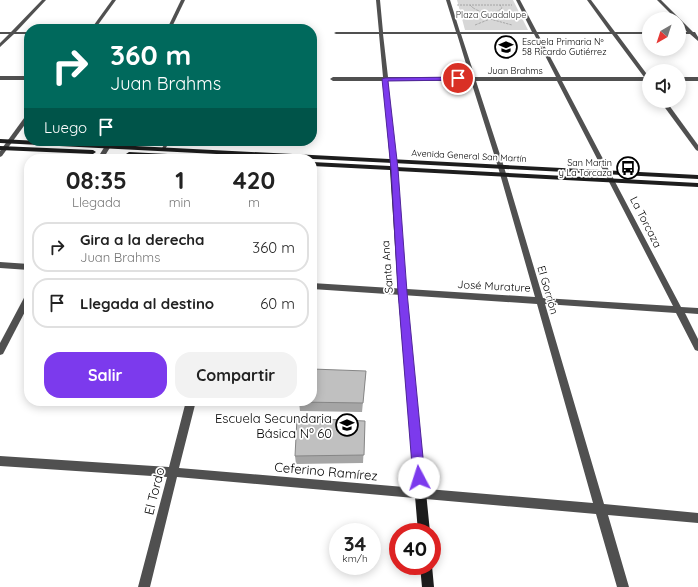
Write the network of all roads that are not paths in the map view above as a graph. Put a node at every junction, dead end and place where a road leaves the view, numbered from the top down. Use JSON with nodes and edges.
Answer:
{"nodes":[{"id":1,"x":44,"y":0,"type":"edge"},
{"id":2,"x":114,"y":0,"type":"edge"},
{"id":3,"x":183,"y":0,"type":"edge"},
{"id":4,"x":378,"y":0,"type":"edge"},
{"id":5,"x":518,"y":0,"type":"edge"},
{"id":6,"x":589,"y":0,"type":"edge"},
{"id":7,"x":659,"y":0,"type":"edge"},
{"id":8,"x":452,"y":2,"type":"edge"},
{"id":9,"x":670,"y":12,"type":"edge"},
{"id":10,"x":97,"y":24,"type":"edge"},
{"id":11,"x":171,"y":24,"type":"edge"},
{"id":12,"x":686,"y":28,"type":"edge"},
{"id":13,"x":0,"y":33,"type":"edge"},
{"id":14,"x":12,"y":33,"type":"junction"},
{"id":15,"x":24,"y":33,"type":"edge"},
{"id":16,"x":336,"y":33,"type":"dead end"},
{"id":17,"x":381,"y":33,"type":"junction"},
{"id":18,"x":457,"y":33,"type":"junction"},
{"id":19,"x":535,"y":33,"type":"junction"},
{"id":20,"x":642,"y":33,"type":"edge"},
{"id":21,"x":686,"y":33,"type":"edge"},
{"id":22,"x":691,"y":33,"type":"junction"},
{"id":23,"x":698,"y":33,"type":"edge"},
{"id":24,"x":613,"y":34,"type":"junction"},
{"id":25,"x":698,"y":40,"type":"edge"},
{"id":26,"x":0,"y":46,"type":"edge"},
{"id":27,"x":642,"y":72,"type":"edge"},
{"id":28,"x":0,"y":78,"type":"edge"},
{"id":29,"x":24,"y":78,"type":"edge"},
{"id":30,"x":472,"y":78,"type":"junction"},
{"id":31,"x":333,"y":79,"type":"dead end"},
{"id":32,"x":385,"y":79,"type":"junction"},
{"id":33,"x":559,"y":79,"type":"junction"},
{"id":34,"x":686,"y":79,"type":"edge"},
{"id":35,"x":698,"y":79,"type":"edge"},
{"id":36,"x":642,"y":80,"type":"edge"},
{"id":37,"x":668,"y":108,"type":"edge"},
{"id":38,"x":24,"y":122,"type":"edge"},
{"id":39,"x":0,"y":141,"type":"edge"},
{"id":40,"x":9,"y":142,"type":"junction"},
{"id":41,"x":24,"y":143,"type":"edge"},
{"id":42,"x":88,"y":146,"type":"edge"},
{"id":43,"x":166,"y":146,"type":"edge"},
{"id":44,"x":108,"y":147,"type":"edge"},
{"id":45,"x":2,"y":148,"type":"edge"},
{"id":46,"x":698,"y":149,"type":"edge"},
{"id":47,"x":162,"y":153,"type":"junction"},
{"id":48,"x":173,"y":154,"type":"edge"},
{"id":49,"x":192,"y":154,"type":"edge"},
{"id":50,"x":0,"y":155,"type":"edge"},
{"id":51,"x":317,"y":160,"type":"edge"},
{"id":52,"x":317,"y":164,"type":"edge"},
{"id":53,"x":394,"y":165,"type":"junction"},
{"id":54,"x":502,"y":171,"type":"junction"},
{"id":55,"x":608,"y":172,"type":"junction"},
{"id":56,"x":698,"y":177,"type":"edge"},
{"id":57,"x":612,"y":180,"type":"junction"},
{"id":58,"x":698,"y":185,"type":"edge"},
{"id":59,"x":0,"y":265,"type":"edge"},
{"id":60,"x":24,"y":267,"type":"edge"},
{"id":61,"x":317,"y":286,"type":"edge"},
{"id":62,"x":402,"y":292,"type":"junction"},
{"id":63,"x":540,"y":300,"type":"junction"},
{"id":64,"x":24,"y":305,"type":"edge"},
{"id":65,"x":679,"y":310,"type":"junction"},
{"id":66,"x":698,"y":311,"type":"edge"},
{"id":67,"x":698,"y":347,"type":"edge"},
{"id":68,"x":0,"y":351,"type":"edge"},
{"id":69,"x":190,"y":406,"type":"edge"},
{"id":70,"x":0,"y":461,"type":"edge"},
{"id":71,"x":174,"y":472,"type":"junction"},
{"id":72,"x":420,"y":493,"type":"junction"},
{"id":73,"x":599,"y":510,"type":"junction"},
{"id":74,"x":698,"y":518,"type":"edge"},
{"id":75,"x":423,"y":523,"type":"edge"},
{"id":76,"x":427,"y":575,"type":"edge"},
{"id":77,"x":144,"y":587,"type":"edge"},
{"id":78,"x":428,"y":587,"type":"edge"},
{"id":79,"x":623,"y":587,"type":"edge"}],
"edges":[{"from":1,"to":14,"type":"street"},
{"from":2,"to":10,"type":"street"},
{"from":3,"to":11,"type":"street"},
{"from":4,"to":17,"type":"street","name":"Santa Ana"},
{"from":5,"to":19,"type":"street","name":"La Torcaza"},
{"from":6,"to":24,"type":"street"},
{"from":7,"to":9,"type":"street"},
{"from":8,"to":18,"type":"street","name":"El Gorrión"},
{"from":12,"to":22,"type":"street"},
{"from":13,"to":14,"type":"street"},
{"from":14,"to":15,"type":"street"},
{"from":14,"to":26,"type":"street"},
{"from":16,"to":17,"type":"street"},
{"from":17,"to":18,"type":"street"},
{"from":17,"to":32,"type":"street","name":"Santa Ana"},
{"from":18,"to":19,"type":"street"},
{"from":18,"to":30,"type":"street","name":"El Gorrión"},
{"from":19,"to":24,"type":"street"},
{"from":19,"to":33,"type":"street","name":"La Torcaza"},
{"from":20,"to":24,"type":"street"},
{"from":21,"to":22,"type":"street"},
{"from":22,"to":23,"type":"street"},
{"from":22,"to":25,"type":"street"},
{"from":24,"to":27,"type":"street"},
{"from":28,"to":29,"type":"street"},
{"from":30,"to":32,"type":"street","name":"Juan Brahms"},
{"from":30,"to":33,"type":"street","name":"Juan Brahms"},
{"from":30,"to":54,"type":"street","name":"El Gorrión"},
{"from":31,"to":32,"type":"street","name":"Juan Brahms"},
{"from":32,"to":53,"type":"street","name":"Santa Ana"},
{"from":33,"to":36,"type":"street","name":"Juan Brahms"},
{"from":33,"to":55,"type":"street","name":"La Torcaza"},
{"from":34,"to":35,"type":"street"},
{"from":37,"to":46,"type":"street"},
{"from":38,"to":40,"type":"street"},
{"from":39,"to":40,"type":"main road","name":"Avenida General San Martín"},
{"from":40,"to":41,"type":"main road","name":"Avenida General San Martín"},
{"from":40,"to":45,"type":"street"},
{"from":42,"to":44,"type":"main road","name":"Avenida General San Martín"},
{"from":43,"to":47,"type":"lane"},
{"from":44,"to":45,"type":"main road","name":"Avenida General San Martín"},
{"from":44,"to":47,"type":"main road","name":"Avenida General San Martín"},
{"from":45,"to":50,"type":"street"},
{"from":47,"to":48,"type":"main road","name":"Avenida General San Martín"},
{"from":47,"to":49,"type":"main road","name":"Avenida General San Martín"},
{"from":51,"to":53,"type":"main road","name":"Avenida General San Martín"},
{"from":52,"to":53,"type":"main road","name":"Avenida General San Martín"},
{"from":53,"to":54,"type":"main road","name":"Avenida General San Martín"},
{"from":53,"to":62,"type":"main road","name":"Santa Ana"},
{"from":54,"to":55,"type":"main road","name":"Avenida General San Martín"},
{"from":54,"to":57,"type":"main road","name":"Avenida General San Martín"},
{"from":54,"to":63,"type":"street","name":"El Gorrión"},
{"from":55,"to":56,"type":"main road","name":"Avenida General San Martín"},
{"from":55,"to":57,"type":"street","name":"La Torcaza"},
{"from":57,"to":58,"type":"main road","name":"Avenida General San Martín"},
{"from":57,"to":65,"type":"street","name":"La Torcaza"},
{"from":59,"to":60,"type":"street"},
{"from":61,"to":62,"type":"street","name":"José Murature"},
{"from":62,"to":63,"type":"street","name":"José Murature"},
{"from":62,"to":72,"type":"main road","name":"Santa Ana"},
{"from":63,"to":65,"type":"street","name":"José Murature"},
{"from":63,"to":73,"type":"street","name":"El Gorrión"},
{"from":64,"to":68,"type":"street"},
{"from":65,"to":66,"type":"street","name":"José Murature"},
{"from":65,"to":67,"type":"street","name":"La Torcaza"},
{"from":69,"to":71,"type":"street","name":"El Tordo"},
{"from":70,"to":71,"type":"street","name":"Ceferino Ramírez"},
{"from":71,"to":72,"type":"street","name":"Ceferino Ramírez"},
{"from":71,"to":77,"type":"street","name":"El Tordo"},
{"from":72,"to":73,"type":"street","name":"Ceferino Ramírez"},
{"from":72,"to":75,"type":"main road","name":"Santa Ana"},
{"from":73,"to":74,"type":"street","name":"Ceferino Ramírez"},
{"from":73,"to":79,"type":"street","name":"El Gorrión"},
{"from":76,"to":78,"type":"main road"}]}
